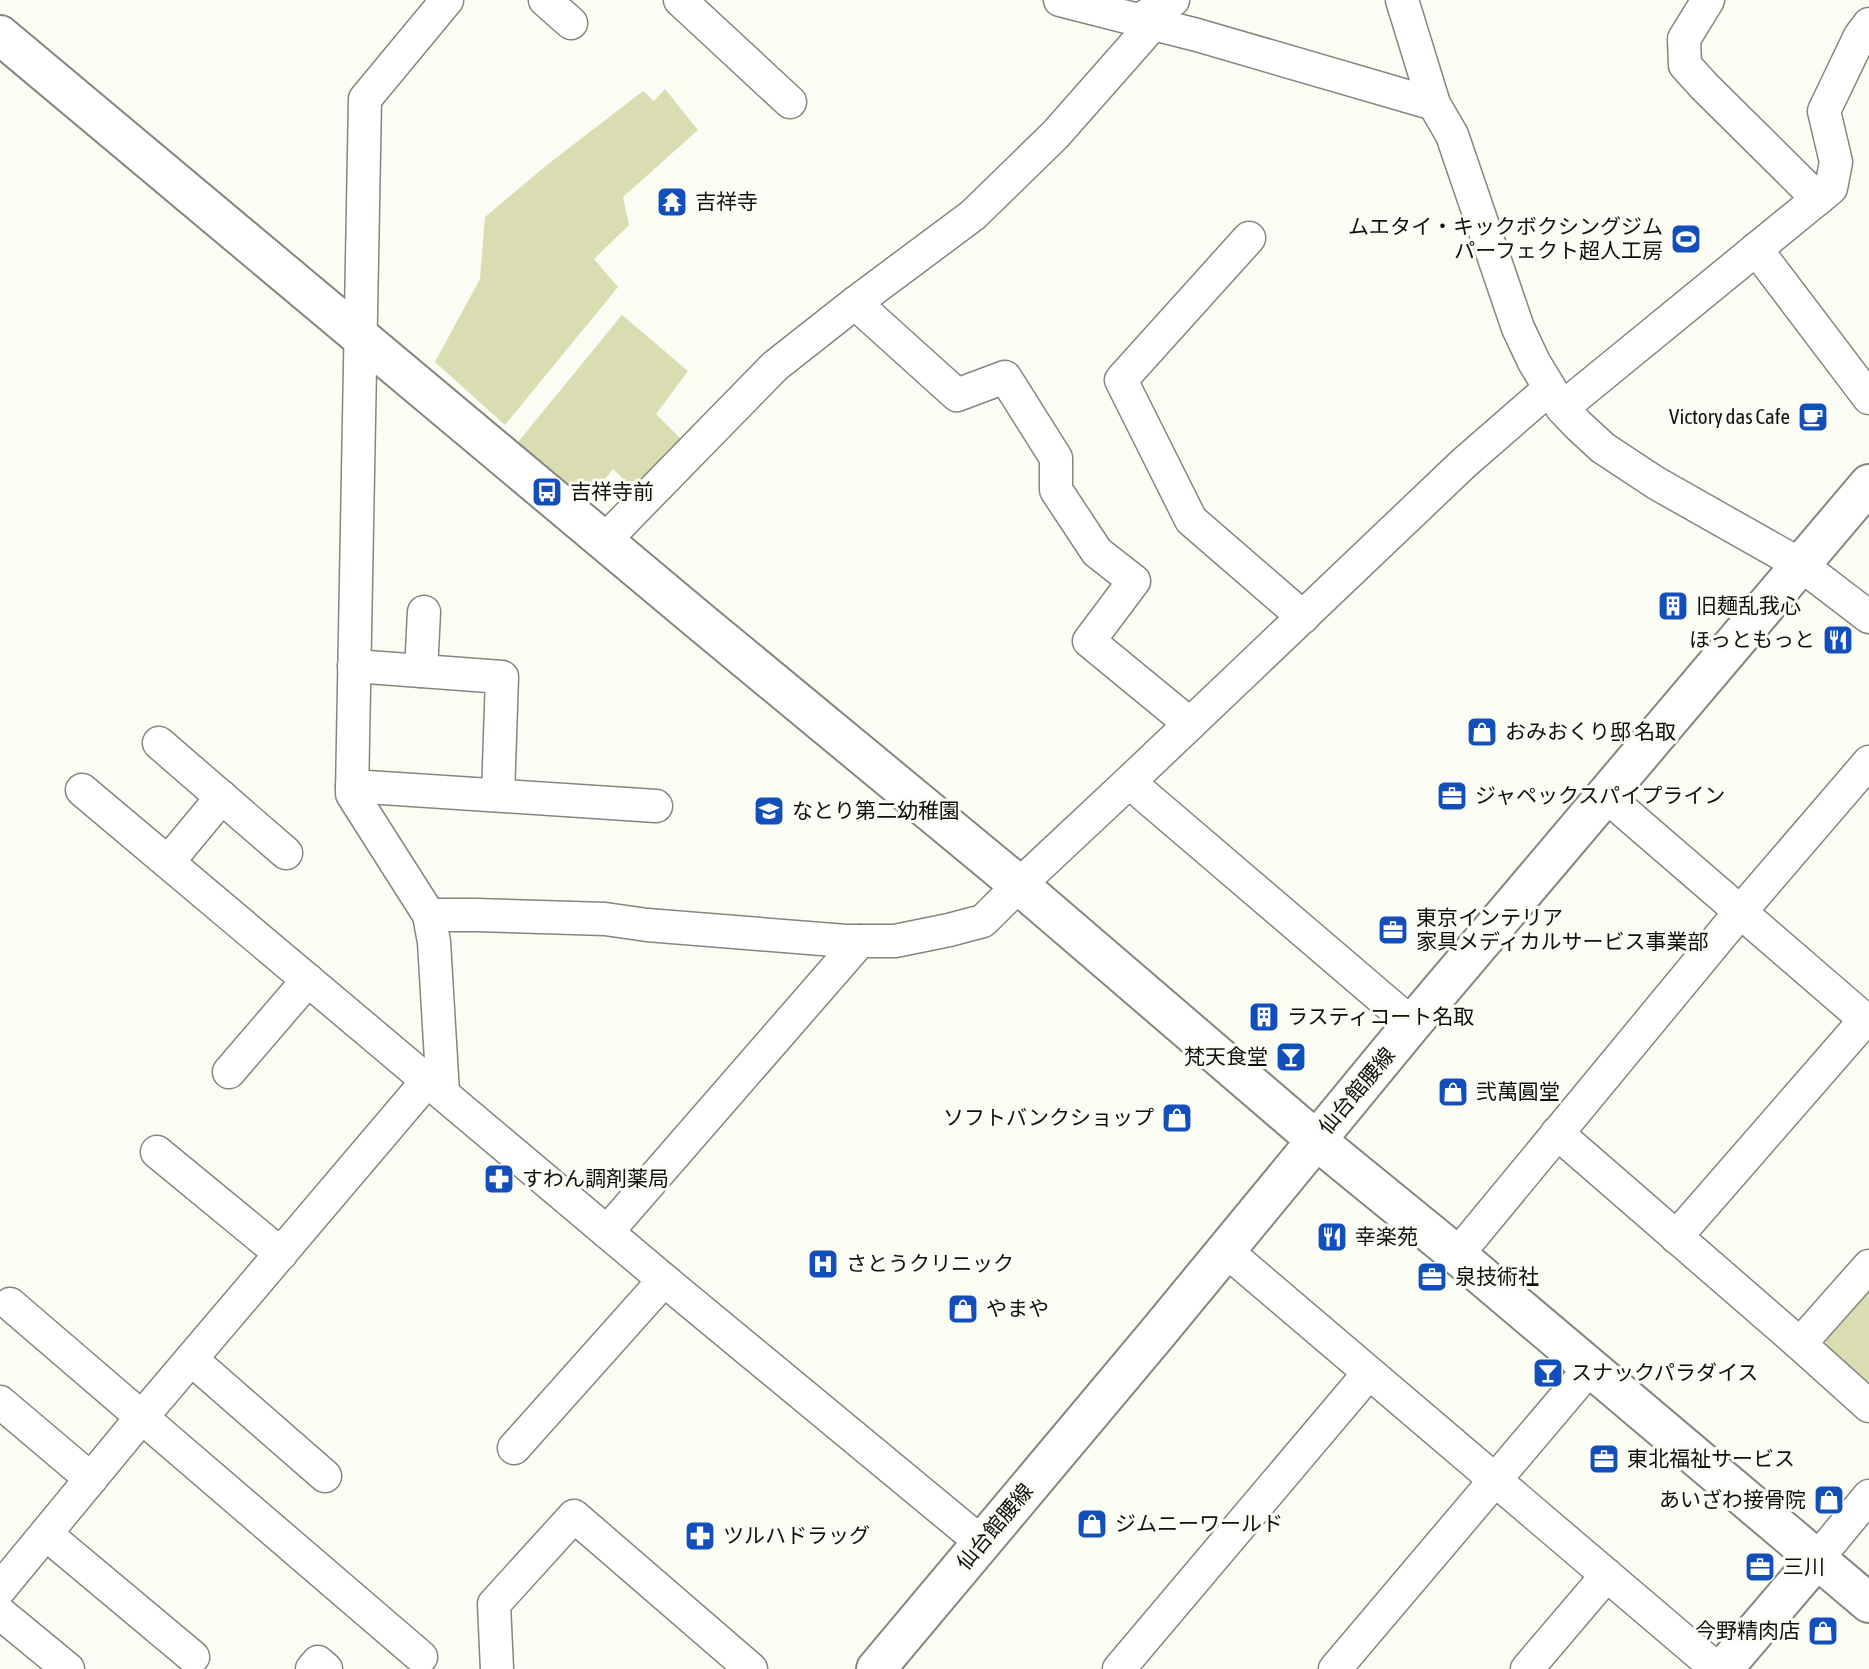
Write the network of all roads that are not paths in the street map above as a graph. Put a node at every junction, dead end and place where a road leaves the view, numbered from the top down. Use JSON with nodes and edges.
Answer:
{"nodes":[{"id":1,"x":447,"y":0,"type":"edge"},
{"id":2,"x":545,"y":0,"type":"edge"},
{"id":3,"x":680,"y":0,"type":"edge"},
{"id":4,"x":1060,"y":0,"type":"edge"},
{"id":5,"x":1173,"y":0,"type":"edge"},
{"id":6,"x":1402,"y":0,"type":"edge"},
{"id":7,"x":1708,"y":0,"type":"edge"},
{"id":8,"x":1146,"y":22,"type":"junction"},
{"id":9,"x":571,"y":23,"type":"dead end"},
{"id":10,"x":1869,"y":24,"type":"edge"},
{"id":11,"x":0,"y":35,"type":"edge"},
{"id":12,"x":790,"y":102,"type":"dead end"},
{"id":13,"x":1434,"y":104,"type":"junction"},
{"id":14,"x":1818,"y":199,"type":"junction"},
{"id":15,"x":1249,"y":238,"type":"dead end"},
{"id":16,"x":1756,"y":249,"type":"junction"},
{"id":17,"x":855,"y":303,"type":"junction"},
{"id":18,"x":360,"y":337,"type":"junction"},
{"id":19,"x":1556,"y":398,"type":"junction"},
{"id":20,"x":1869,"y":398,"type":"edge"},
{"id":21,"x":1869,"y":484,"type":"edge"},
{"id":22,"x":605,"y":540,"type":"junction"},
{"id":23,"x":1801,"y":565,"type":"junction"},
{"id":24,"x":424,"y":612,"type":"dead end"},
{"id":25,"x":1303,"y":617,"type":"junction"},
{"id":26,"x":1869,"y":617,"type":"edge"},
{"id":27,"x":354,"y":666,"type":"junction"},
{"id":28,"x":421,"y":671,"type":"junction"},
{"id":29,"x":1190,"y":724,"type":"junction"},
{"id":30,"x":159,"y":743,"type":"dead end"},
{"id":31,"x":1869,"y":762,"type":"edge"},
{"id":32,"x":1129,"y":782,"type":"junction"},
{"id":33,"x":352,"y":786,"type":"junction"},
{"id":34,"x":82,"y":790,"type":"dead end"},
{"id":35,"x":498,"y":795,"type":"junction"},
{"id":36,"x":1605,"y":795,"type":"junction"},
{"id":37,"x":1858,"y":796,"type":"edge"},
{"id":38,"x":222,"y":797,"type":"junction"},
{"id":39,"x":656,"y":806,"type":"dead end"},
{"id":40,"x":286,"y":853,"type":"dead end"},
{"id":41,"x":168,"y":862,"type":"junction"},
{"id":42,"x":1019,"y":885,"type":"junction"},
{"id":43,"x":1741,"y":911,"type":"junction"},
{"id":44,"x":429,"y":915,"type":"junction"},
{"id":45,"x":860,"y":941,"type":"junction"},
{"id":46,"x":308,"y":979,"type":"junction"},
{"id":47,"x":1867,"y":1021,"type":"edge"},
{"id":48,"x":1412,"y":1024,"type":"junction"},
{"id":49,"x":229,"y":1072,"type":"dead end"},
{"id":50,"x":436,"y":1087,"type":"junction"},
{"id":51,"x":1558,"y":1133,"type":"junction"},
{"id":52,"x":1316,"y":1140,"type":"junction"},
{"id":53,"x":158,"y":1152,"type":"dead end"},
{"id":54,"x":607,"y":1232,"type":"junction"},
{"id":55,"x":1676,"y":1237,"type":"junction"},
{"id":56,"x":1225,"y":1250,"type":"junction"},
{"id":57,"x":281,"y":1254,"type":"junction"},
{"id":58,"x":1457,"y":1255,"type":"junction"},
{"id":59,"x":1869,"y":1266,"type":"edge"},
{"id":60,"x":664,"y":1280,"type":"junction"},
{"id":61,"x":10,"y":1304,"type":"dead end"},
{"id":62,"x":1800,"y":1343,"type":"junction"},
{"id":63,"x":191,"y":1359,"type":"junction"},
{"id":64,"x":1590,"y":1368,"type":"junction"},
{"id":65,"x":1369,"y":1373,"type":"junction"},
{"id":66,"x":0,"y":1402,"type":"edge"},
{"id":67,"x":1869,"y":1406,"type":"edge"},
{"id":68,"x":141,"y":1418,"type":"junction"},
{"id":69,"x":514,"y":1448,"type":"dead end"},
{"id":70,"x":326,"y":1475,"type":"dead end"},
{"id":71,"x":91,"y":1479,"type":"junction"},
{"id":72,"x":1495,"y":1480,"type":"junction"},
{"id":73,"x":1869,"y":1496,"type":"edge"},
{"id":74,"x":46,"y":1534,"type":"junction"},
{"id":75,"x":982,"y":1543,"type":"junction"},
{"id":76,"x":1817,"y":1559,"type":"junction"},
{"id":77,"x":1607,"y":1576,"type":"junction"},
{"id":78,"x":0,"y":1589,"type":"edge"},
{"id":79,"x":1869,"y":1603,"type":"edge"},
{"id":80,"x":0,"y":1613,"type":"edge"},
{"id":81,"x":193,"y":1657,"type":"dead end"},
{"id":82,"x":421,"y":1657,"type":"dead end"},
{"id":83,"x":68,"y":1669,"type":"edge"},
{"id":84,"x":312,"y":1669,"type":"edge"},
{"id":85,"x":326,"y":1669,"type":"edge"},
{"id":86,"x":497,"y":1669,"type":"edge"},
{"id":87,"x":751,"y":1669,"type":"edge"},
{"id":88,"x":876,"y":1669,"type":"edge"},
{"id":89,"x":1119,"y":1669,"type":"edge"},
{"id":90,"x":1335,"y":1669,"type":"edge"},
{"id":91,"x":1527,"y":1669,"type":"edge"},
{"id":92,"x":1717,"y":1669,"type":"edge"},
{"id":93,"x":1723,"y":1669,"type":"edge"}],
"edges":[{"from":1,"to":18,"type":"street"},
{"from":2,"to":9,"type":"street"},
{"from":3,"to":12,"type":"street"},
{"from":4,"to":8,"type":"street"},
{"from":5,"to":8,"type":"street"},
{"from":6,"to":13,"type":"street"},
{"from":7,"to":14,"type":"street"},
{"from":8,"to":13,"type":"street"},
{"from":8,"to":17,"type":"street"},
{"from":10,"to":14,"type":"street"},
{"from":11,"to":18,"type":"street"},
{"from":13,"to":19,"type":"street"},
{"from":14,"to":16,"type":"street"},
{"from":15,"to":25,"type":"street"},
{"from":16,"to":19,"type":"street"},
{"from":16,"to":20,"type":"street"},
{"from":17,"to":22,"type":"street"},
{"from":17,"to":29,"type":"street"},
{"from":18,"to":22,"type":"street"},
{"from":18,"to":27,"type":"street"},
{"from":19,"to":23,"type":"street"},
{"from":19,"to":25,"type":"street"},
{"from":21,"to":23,"type":"street","name":"仙台館腰線"},
{"from":22,"to":42,"type":"street"},
{"from":23,"to":26,"type":"street"},
{"from":23,"to":36,"type":"street","name":"仙台館腰線"},
{"from":24,"to":28,"type":"street"},
{"from":25,"to":29,"type":"street"},
{"from":27,"to":28,"type":"street"},
{"from":27,"to":33,"type":"street"},
{"from":28,"to":35,"type":"street"},
{"from":29,"to":32,"type":"street"},
{"from":30,"to":38,"type":"street"},
{"from":31,"to":37,"type":"street"},
{"from":32,"to":42,"type":"street"},
{"from":32,"to":48,"type":"street"},
{"from":33,"to":35,"type":"street"},
{"from":33,"to":44,"type":"street"},
{"from":34,"to":41,"type":"street"},
{"from":35,"to":39,"type":"street"},
{"from":36,"to":43,"type":"street"},
{"from":36,"to":48,"type":"street","name":"仙台館腰線"},
{"from":37,"to":43,"type":"street"},
{"from":38,"to":40,"type":"street"},
{"from":38,"to":41,"type":"street"},
{"from":41,"to":46,"type":"street"},
{"from":42,"to":45,"type":"street"},
{"from":42,"to":52,"type":"street"},
{"from":43,"to":47,"type":"street"},
{"from":43,"to":51,"type":"street"},
{"from":44,"to":45,"type":"street"},
{"from":44,"to":50,"type":"street"},
{"from":45,"to":54,"type":"street"},
{"from":46,"to":49,"type":"street"},
{"from":46,"to":50,"type":"street"},
{"from":47,"to":55,"type":"street"},
{"from":48,"to":52,"type":"street","name":"仙台館腰線"},
{"from":50,"to":54,"type":"street"},
{"from":50,"to":57,"type":"street"},
{"from":51,"to":55,"type":"street"},
{"from":51,"to":58,"type":"street"},
{"from":52,"to":56,"type":"street","name":"仙台館腰線"},
{"from":52,"to":58,"type":"street"},
{"from":53,"to":57,"type":"street"},
{"from":54,"to":60,"type":"street"},
{"from":55,"to":62,"type":"street"},
{"from":56,"to":65,"type":"street"},
{"from":56,"to":75,"type":"street","name":"仙台館腰線"},
{"from":57,"to":63,"type":"street"},
{"from":58,"to":64,"type":"street"},
{"from":59,"to":62,"type":"street"},
{"from":60,"to":69,"type":"street"},
{"from":60,"to":75,"type":"street"},
{"from":61,"to":68,"type":"street"},
{"from":62,"to":67,"type":"street"},
{"from":63,"to":68,"type":"street"},
{"from":63,"to":70,"type":"street"},
{"from":64,"to":72,"type":"street"},
{"from":64,"to":76,"type":"street"},
{"from":65,"to":72,"type":"street"},
{"from":65,"to":89,"type":"street"},
{"from":66,"to":71,"type":"street"},
{"from":68,"to":71,"type":"street"},
{"from":68,"to":82,"type":"street"},
{"from":71,"to":74,"type":"street"},
{"from":72,"to":77,"type":"street"},
{"from":72,"to":90,"type":"street"},
{"from":73,"to":76,"type":"street"},
{"from":74,"to":78,"type":"street"},
{"from":74,"to":81,"type":"street"},
{"from":75,"to":88,"type":"street","name":"仙台館腰線"},
{"from":76,"to":79,"type":"street"},
{"from":76,"to":93,"type":"street"},
{"from":77,"to":91,"type":"street"},
{"from":77,"to":92,"type":"street"},
{"from":80,"to":83,"type":"street"},
{"from":84,"to":85,"type":"street"},
{"from":86,"to":87,"type":"street"}]}
